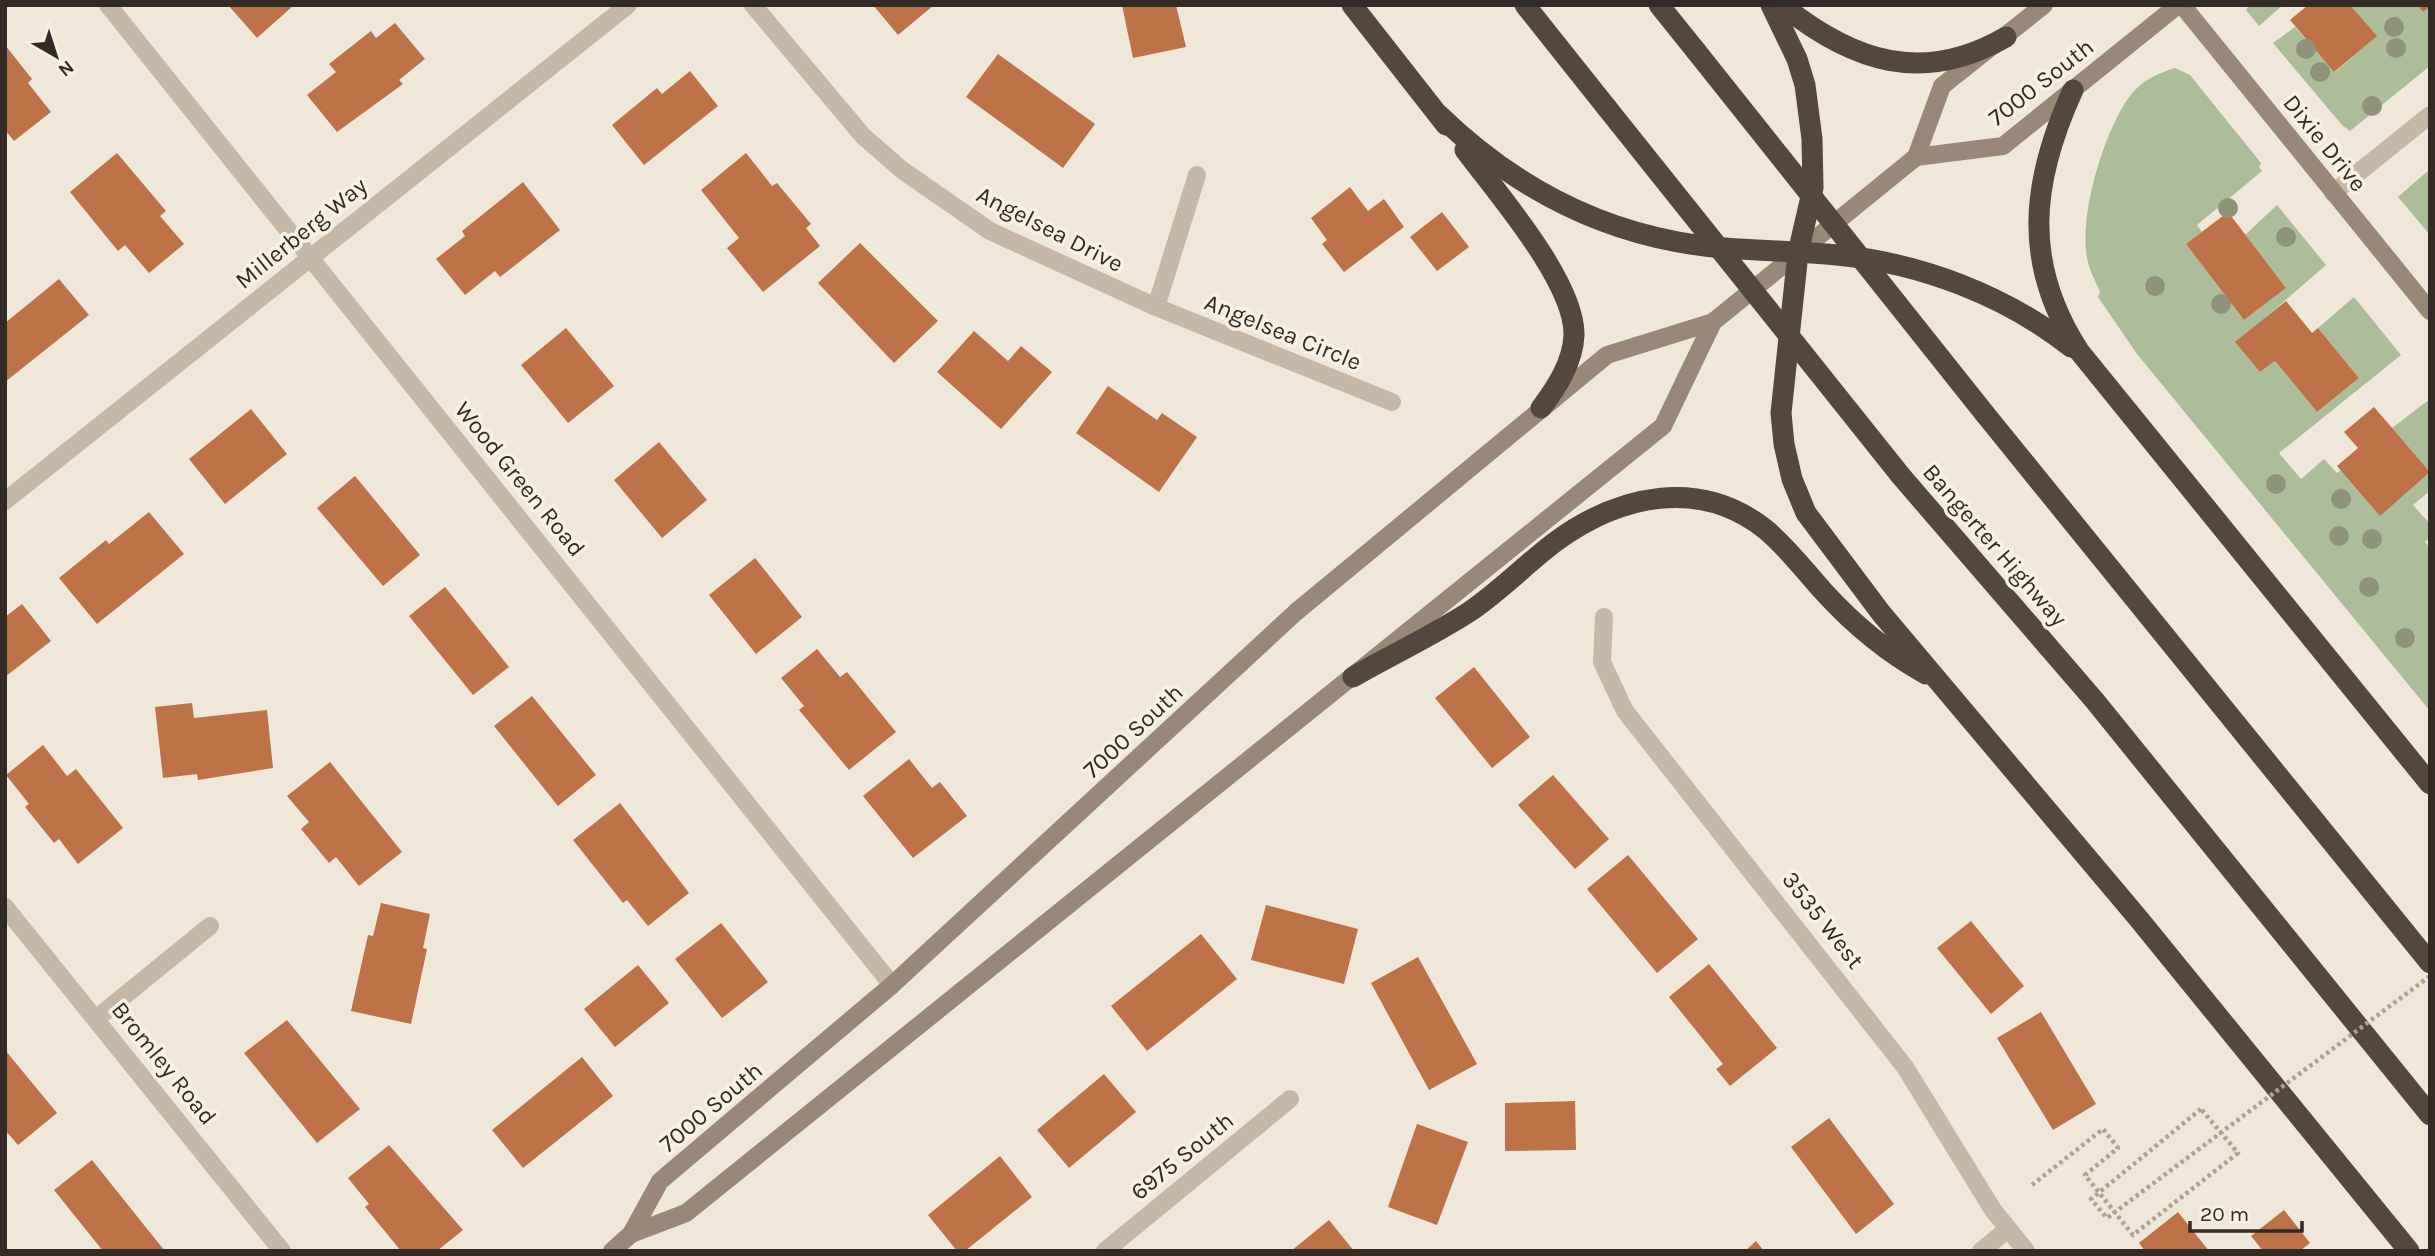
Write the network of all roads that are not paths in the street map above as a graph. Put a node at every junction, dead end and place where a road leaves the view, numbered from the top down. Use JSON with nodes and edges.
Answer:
{"nodes":[{"id":1,"x":108,"y":5,"type":"edge"},
{"id":2,"x":628,"y":5,"type":"edge"},
{"id":3,"x":753,"y":5,"type":"edge"},
{"id":4,"x":1352,"y":5,"type":"edge"},
{"id":5,"x":1525,"y":5,"type":"edge"},
{"id":6,"x":1660,"y":5,"type":"edge"},
{"id":7,"x":1771,"y":5,"type":"edge"},
{"id":8,"x":1782,"y":5,"type":"edge"},
{"id":9,"x":2044,"y":5,"type":"edge"},
{"id":10,"x":2180,"y":5,"type":"edge"},
{"id":11,"x":2006,"y":37,"type":"junction"},
{"id":12,"x":2073,"y":90,"type":"junction"},
{"id":13,"x":1438,"y":114,"type":"junction"},
{"id":14,"x":2430,"y":115,"type":"edge"},
{"id":15,"x":1916,"y":157,"type":"junction"},
{"id":16,"x":1197,"y":175,"type":"dead end"},
{"id":17,"x":2333,"y":193,"type":"junction"},
{"id":18,"x":1798,"y":253,"type":"junction"},
{"id":19,"x":311,"y":256,"type":"junction"},
{"id":20,"x":1156,"y":307,"type":"junction"},
{"id":21,"x":2430,"y":311,"type":"edge"},
{"id":22,"x":1713,"y":323,"type":"junction"},
{"id":23,"x":2096,"y":372,"type":"junction"},
{"id":24,"x":1392,"y":402,"type":"dead end"},
{"id":25,"x":1541,"y":408,"type":"junction"},
{"id":26,"x":5,"y":501,"type":"edge"},
{"id":27,"x":1604,"y":617,"type":"dead end"},
{"id":28,"x":1353,"y":677,"type":"junction"},
{"id":29,"x":1940,"y":681,"type":"junction"},
{"id":30,"x":2430,"y":784,"type":"edge"},
{"id":31,"x":5,"y":907,"type":"edge"},
{"id":32,"x":210,"y":926,"type":"dead end"},
{"id":33,"x":2430,"y":963,"type":"edge"},
{"id":34,"x":892,"y":985,"type":"junction"},
{"id":35,"x":97,"y":1018,"type":"junction"},
{"id":36,"x":1290,"y":1100,"type":"dead end"},
{"id":37,"x":2430,"y":1115,"type":"edge"},
{"id":38,"x":2008,"y":1229,"type":"junction"},
{"id":39,"x":631,"y":1234,"type":"junction"},
{"id":40,"x":282,"y":1251,"type":"edge"},
{"id":41,"x":612,"y":1251,"type":"edge"},
{"id":42,"x":1105,"y":1251,"type":"edge"},
{"id":43,"x":1981,"y":1251,"type":"edge"},
{"id":44,"x":2026,"y":1251,"type":"edge"},
{"id":45,"x":2410,"y":1251,"type":"edge"}],
"edges":[{"from":1,"to":19,"type":"street","name":"Wood Green Road"},
{"from":2,"to":19,"type":"street","name":"Millerberg Way"},
{"from":3,"to":20,"type":"street","name":"Angelsea Drive"},
{"from":4,"to":13,"type":"highway"},
{"from":5,"to":37,"type":"highway","name":"Bangerter Highway","bridge":true},
{"from":6,"to":33,"type":"highway","bridge":true},
{"from":7,"to":18,"type":"highway"},
{"from":8,"to":11,"type":"highway"},
{"from":9,"to":11,"type":"main road"},
{"from":10,"to":12,"type":"main road","name":"7000 South"},
{"from":10,"to":17,"type":"main road","name":"Dixie Drive"},
{"from":11,"to":15,"type":"main road"},
{"from":12,"to":15,"type":"main road","name":"7000 South"},
{"from":12,"to":23,"type":"highway"},
{"from":13,"to":18,"type":"highway"},
{"from":13,"to":25,"type":"highway"},
{"from":14,"to":17,"type":"street"},
{"from":15,"to":18,"type":"main road","name":"7000 South"},
{"from":16,"to":20,"type":"street"},
{"from":17,"to":21,"type":"main road","name":"Dixie Drive"},
{"from":18,"to":22,"type":"main road","name":"7000 South"},
{"from":18,"to":23,"type":"highway"},
{"from":18,"to":29,"type":"highway"},
{"from":19,"to":26,"type":"street","name":"Millerberg Way"},
{"from":19,"to":34,"type":"street","name":"Wood Green Road"},
{"from":20,"to":24,"type":"street","name":"Angelsea Circle"},
{"from":22,"to":25,"type":"main road","name":"7000 South"},
{"from":22,"to":28,"type":"main road","name":"7000 South"},
{"from":23,"to":30,"type":"highway"},
{"from":25,"to":34,"type":"main road","name":"7000 South"},
{"from":27,"to":38,"type":"street","name":"3535 West"},
{"from":28,"to":29,"type":"highway"},
{"from":28,"to":39,"type":"main road","name":"7000 South"},
{"from":29,"to":45,"type":"highway"},
{"from":31,"to":35,"type":"street","name":"Bromley Road"},
{"from":32,"to":35,"type":"street"},
{"from":34,"to":39,"type":"main road","name":"7000 South"},
{"from":35,"to":40,"type":"street","name":"Bromley Road"},
{"from":36,"to":42,"type":"street","name":"6975 South"},
{"from":38,"to":43,"type":"street"},
{"from":38,"to":44,"type":"street","name":"3535 West"},
{"from":39,"to":41,"type":"main road","name":"7000 South"}]}
